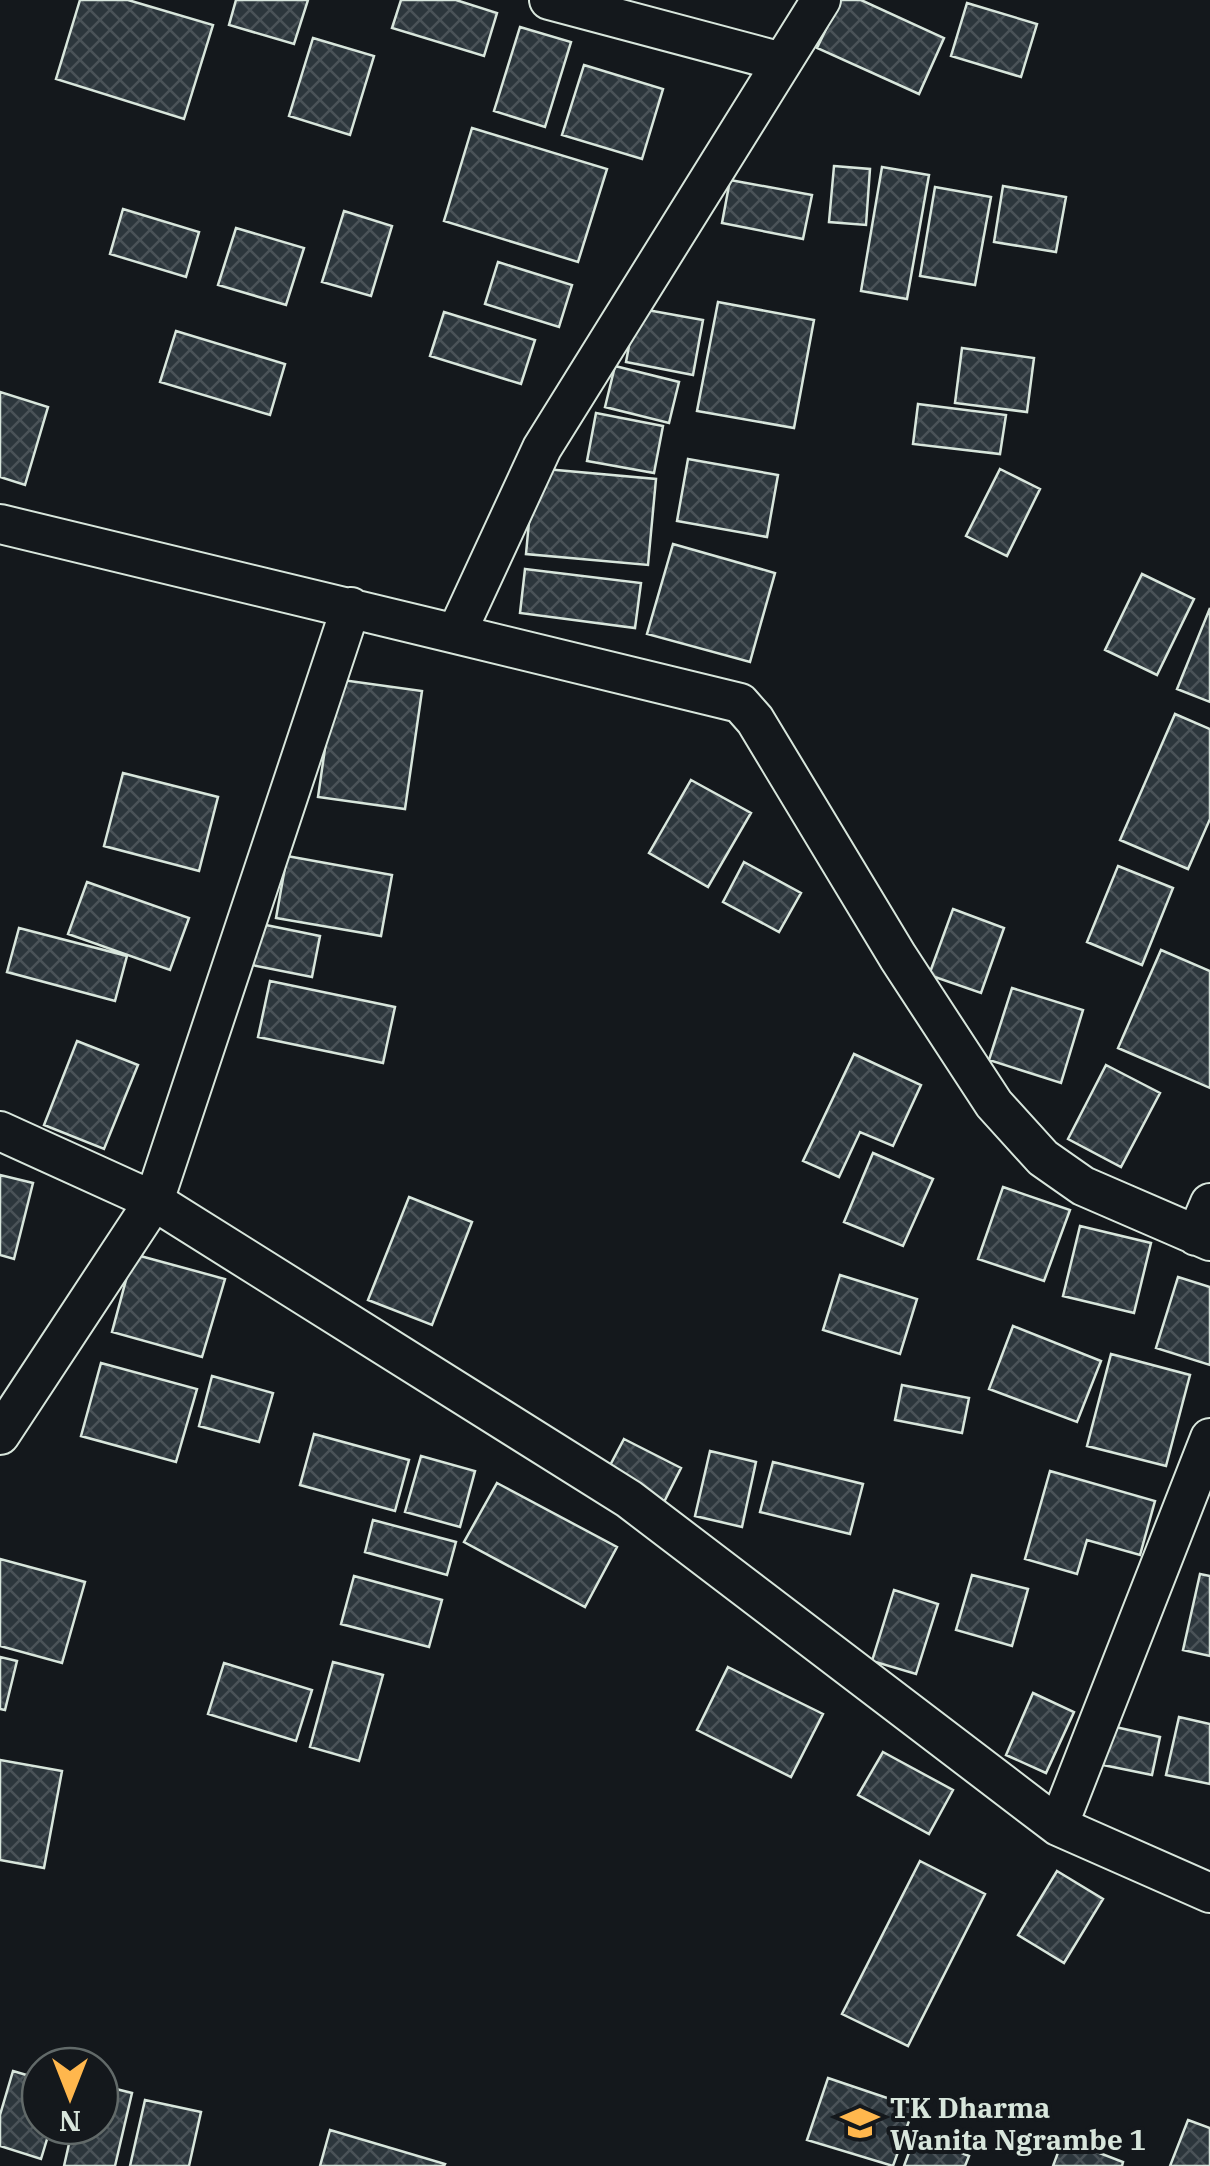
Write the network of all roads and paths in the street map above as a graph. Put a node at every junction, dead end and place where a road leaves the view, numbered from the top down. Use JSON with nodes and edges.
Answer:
{"nodes":[{"id":1,"x":549,"y":0,"type":"edge"},
{"id":2,"x":821,"y":0,"type":"edge"},
{"id":3,"x":782,"y":62,"type":"junction"},
{"id":4,"x":0,"y":524,"type":"edge"},
{"id":5,"x":351,"y":607,"type":"junction"},
{"id":6,"x":456,"y":634,"type":"junction"},
{"id":7,"x":0,"y":1131,"type":"edge"},
{"id":8,"x":154,"y":1202,"type":"junction"},
{"id":9,"x":1205,"y":1226,"type":"edge"},
{"id":10,"x":0,"y":1435,"type":"edge"},
{"id":11,"x":1210,"y":1438,"type":"edge"},
{"id":12,"x":1058,"y":1826,"type":"junction"},
{"id":13,"x":1210,"y":1893,"type":"edge"}],
"edges":[{"from":1,"to":3,"type":"street"},
{"from":2,"to":3,"type":"street"},
{"from":3,"to":6,"type":"street"},
{"from":4,"to":5,"type":"street"},
{"from":5,"to":6,"type":"street"},
{"from":5,"to":8,"type":"street"},
{"from":6,"to":9,"type":"street"},
{"from":7,"to":8,"type":"street"},
{"from":8,"to":10,"type":"street"},
{"from":8,"to":12,"type":"street"},
{"from":11,"to":12,"type":"street"},
{"from":12,"to":13,"type":"street"}]}
